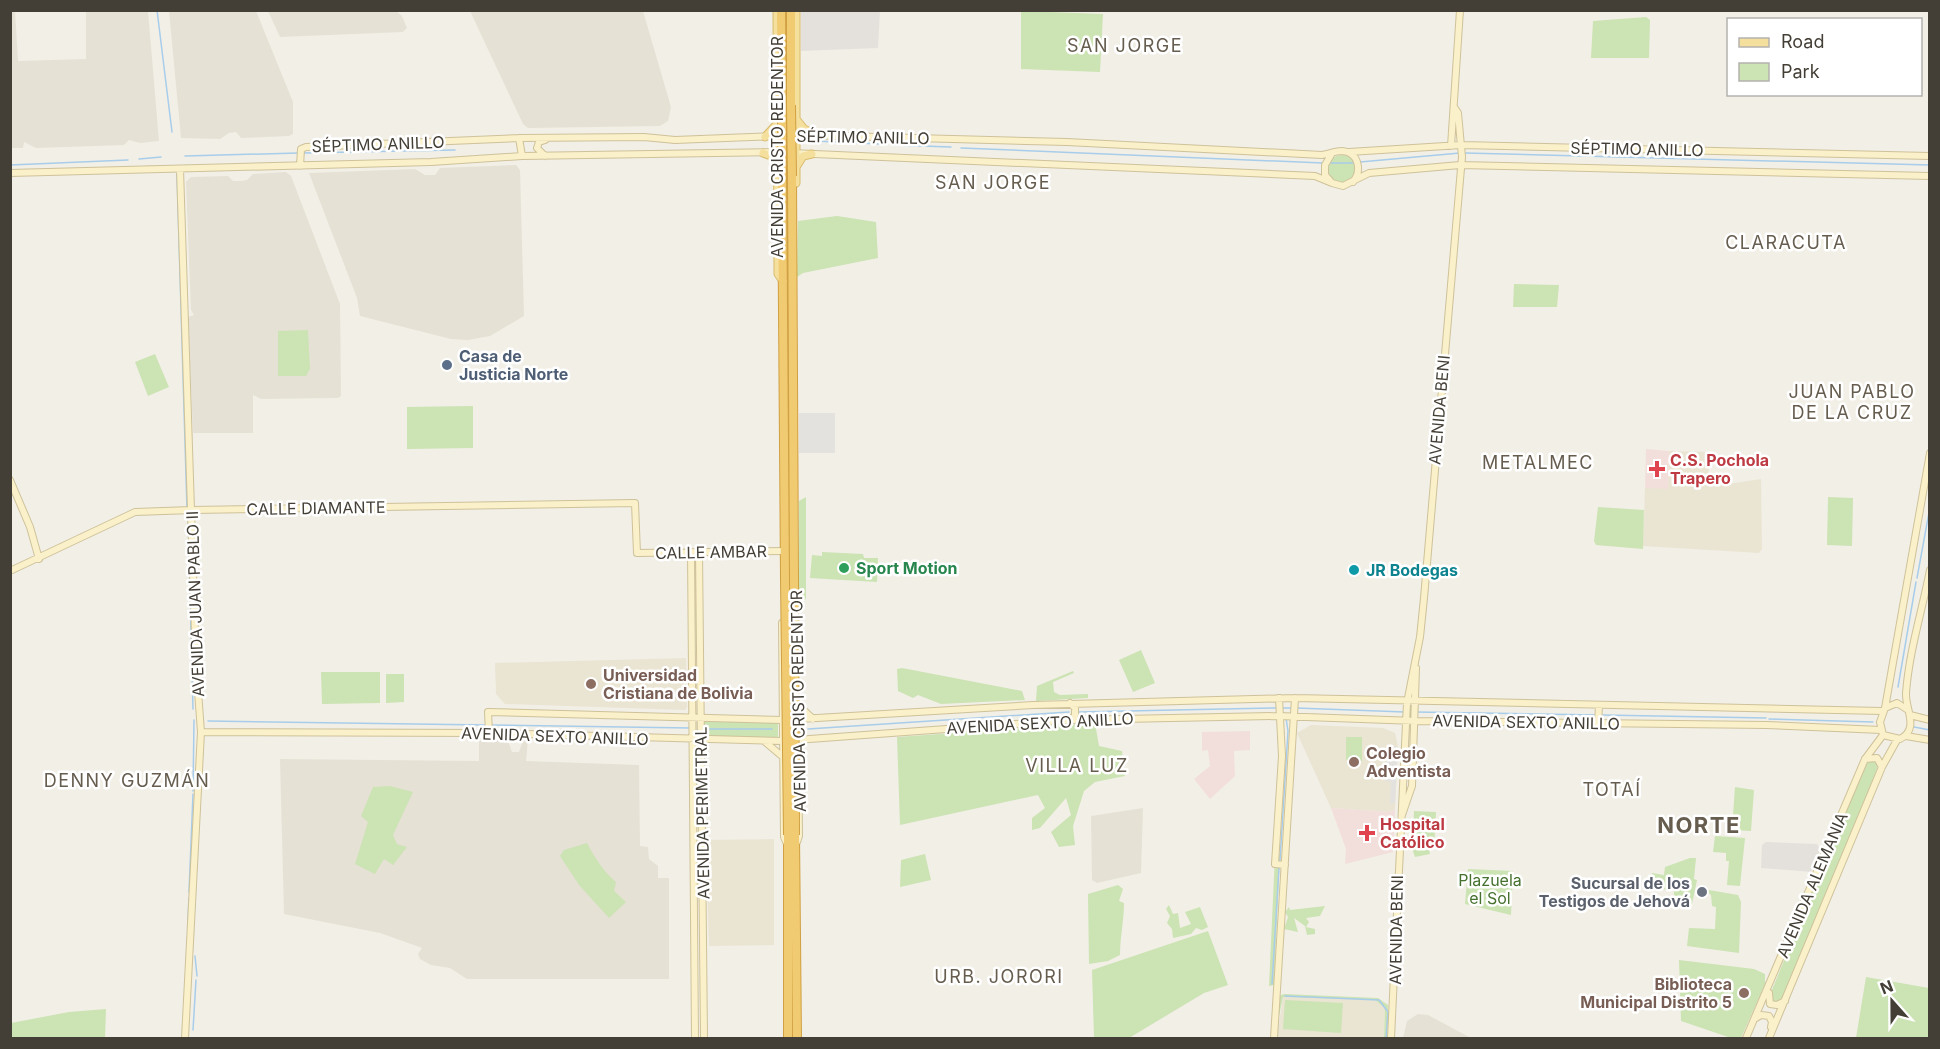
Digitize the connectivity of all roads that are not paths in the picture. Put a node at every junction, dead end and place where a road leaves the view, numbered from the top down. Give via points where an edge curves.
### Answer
1 (779, 10) edge
2 (791, 10) edge
3 (796, 10) edge
4 (1460, 10) edge
5 (1454, 106) junction
6 (796, 117) junction
7 (778, 130) junction
8 (796, 132) junction
9 (817, 135) junction
10 (765, 137) junction
11 (519, 138) junction
12 (546, 139) junction
13 (1450, 146) junction
14 (1462, 151) junction
15 (1345, 152) junction
16 (763, 153) junction
17 (1334, 153) junction
18 (813, 154) junction
19 (522, 156) junction
20 (545, 156) junction
21 (795, 156) junction
22 (1929, 156) edge
23 (777, 160) junction
24 (1460, 165) junction
25 (300, 166) junction
26 (180, 169) junction
27 (794, 172) junction
28 (10, 174) edge
29 (1929, 176) edge
30 (1353, 182) junction
31 (1332, 183) junction
32 (783, 281) junction
33 (1929, 453) edge
34 (10, 480) edge
35 (188, 510) junction
36 (691, 552) junction
37 (699, 552) junction
38 (637, 553) joint
39 (788, 555) junction
40 (39, 559) junction
41 (1929, 570) edge
42 (10, 571) edge
43 (1416, 656) junction
44 (1279, 700) junction
45 (1295, 700) junction
46 (1083, 703) junction
47 (797, 704) junction
48 (1070, 704) junction
49 (1407, 704) junction
50 (1417, 704) junction
51 (782, 705) junction
52 (1884, 710) junction
53 (1278, 713) junction
54 (1294, 713) junction
55 (1909, 713) junction
56 (1599, 715) junction
57 (693, 718) junction
58 (701, 718) junction
59 (763, 719) junction
60 (798, 719) junction
61 (813, 719) junction
62 (1406, 719) junction
63 (1416, 719) junction
64 (783, 720) junction
65 (1071, 720) junction
66 (1084, 720) junction
67 (1929, 720) edge
68 (201, 732) junction
69 (1882, 732) junction
70 (489, 734) junction
71 (1906, 735) junction
72 (812, 738) junction
73 (693, 740) junction
74 (701, 740) junction
75 (798, 740) junction
76 (1897, 740) junction
77 (1929, 740) edge
78 (764, 741) junction
79 (782, 741) junction
80 (799, 755) junction
81 (783, 757) junction
82 (1865, 759) junction
83 (1882, 767) junction
84 (702, 772) junction
85 (693, 773) junction
86 (1400, 821) junction
87 (702, 824) junction
88 (694, 825) junction
89 (791, 846) junction
90 (1285, 865) junction
91 (694, 876) junction
92 (703, 876) junction
93 (695, 968) junction
94 (703, 968) junction
95 (1772, 978) junction
96 (1786, 1000) junction
97 (1755, 1020) junction
98 (185, 1038) edge
99 (695, 1038) edge
100 (704, 1038) edge
101 (788, 1038) edge
102 (797, 1038) edge
103 (1274, 1038) edge
104 (1390, 1038) edge
105 (1746, 1038) edge
106 (1768, 1038) edge

1 - 7 main road, AVENIDA CRISTO REDENTOR
1 - 32 highway, AVENIDA CRISTO REDENTOR, bridge
2 - 27 highway, AVENIDA CRISTO REDENTOR, bridge
3 - 6 main road, AVENIDA CRISTO REDENTOR
4 - 5 main road
5 - 13 main road
5 - 14 main road, AVENIDA BENI
6 - 8 main road, AVENIDA CRISTO REDENTOR
6 - 9 main road via 804,129
7 - 8 main road via 785,134
7 - 10 main road
7 - 10 main road, SÉPTIMO ANILLO
7 - 23 main road, AVENIDA CRISTO REDENTOR
8 - 9 main road, SÉPTIMO ANILLO
8 - 21 main road, AVENIDA CRISTO REDENTOR
9 - 17 main road, SÉPTIMO ANILLO
10 - 12 main road, SÉPTIMO ANILLO
11 - 12 main road, SÉPTIMO ANILLO
11 - 19 main road
11 - 25 main road, SÉPTIMO ANILLO via 301,151
12 - 20 main road via 537,148
13 - 14 main road, SÉPTIMO ANILLO
13 - 15 main road, SÉPTIMO ANILLO
14 - 22 main road, SÉPTIMO ANILLO
14 - 24 main road, AVENIDA BENI
15 - 17 main road
15 - 30 main road via 1357,162 1358,175
16 - 20 main road, SÉPTIMO ANILLO
16 - 23 main road, SÉPTIMO ANILLO
16 - 23 main road
17 - 31 main road via 1326,162 1326,175
18 - 21 main road, SÉPTIMO ANILLO
18 - 27 main road via 800,159
18 - 31 main road, SÉPTIMO ANILLO via 1294,175 1320,177
19 - 20 main road, SÉPTIMO ANILLO
19 - 25 main road, SÉPTIMO ANILLO
21 - 23 main road via 784,154
21 - 27 main road, AVENIDA CRISTO REDENTOR
23 - 32 main road, AVENIDA CRISTO REDENTOR via 778,274
24 - 29 main road, SÉPTIMO ANILLO
24 - 30 main road, SÉPTIMO ANILLO via 1371,173
24 - 43 main road, AVENIDA BENI
25 - 26 main road, SÉPTIMO ANILLO
26 - 28 main road, SÉPTIMO ANILLO
26 - 35 main road, AVENIDA JUAN PABLO II
27 - 39 highway, AVENIDA CRISTO REDENTOR
30 - 31 main road via 1343,186
32 - 39 highway, AVENIDA CRISTO REDENTOR
33 - 52 main road
34 - 40 main road
35 - 38 main road, CALLE DIAMANTE via 635,503
35 - 40 main road, CALLE DIAMANTE via 135,512
35 - 68 main road, AVENIDA JUAN PABLO II
36 - 37 main road, CALLE AMBAR
36 - 38 main road, CALLE AMBAR
36 - 57 main road, AVENIDA PERIMETRAL
37 - 39 main road, CALLE AMBAR
37 - 58 main road, AVENIDA PERIMETRAL
39 - 47 main road, AVENIDA CRISTO REDENTOR via 796,575
39 - 51 main road, AVENIDA CRISTO REDENTOR via 782,572
39 - 89 highway, AVENIDA CRISTO REDENTOR, bridge
40 - 42 main road, CALLE DIAMANTE
41 - 55 main road via 1906,696
43 - 49 main road, AVENIDA BENI
43 - 50 main road, AVENIDA BENI
44 - 45 main road, AVENIDA SEXTO ANILLO
44 - 46 main road, AVENIDA SEXTO ANILLO
44 - 53 main road
45 - 49 main road, AVENIDA SEXTO ANILLO
45 - 54 main road
46 - 48 main road, AVENIDA SEXTO ANILLO
46 - 66 main road via 1079,715
47 - 51 main road via 790,712
47 - 60 main road, AVENIDA CRISTO REDENTOR
47 - 61 main road
48 - 61 main road, AVENIDA SEXTO ANILLO
48 - 65 main road via 1075,708
49 - 50 main road, AVENIDA SEXTO ANILLO
49 - 62 main road, AVENIDA BENI
50 - 56 main road, AVENIDA SEXTO ANILLO
50 - 63 main road, AVENIDA BENI
51 - 59 main road
51 - 64 main road, AVENIDA CRISTO REDENTOR
52 - 55 main road via 1897,703
52 - 56 main road, AVENIDA SEXTO ANILLO
52 - 69 main road
53 - 54 main road, AVENIDA SEXTO ANILLO
53 - 66 main road, AVENIDA SEXTO ANILLO
53 - 90 main road via 1282,756 1275,864
54 - 62 main road, AVENIDA SEXTO ANILLO
54 - 90 main road
55 - 67 main road
55 - 71 main road
56 - 63 main road, AVENIDA SEXTO ANILLO
56 - 69 main road, AVENIDA SEXTO ANILLO
57 - 58 main road, AVENIDA SEXTO ANILLO
57 - 70 main road, AVENIDA SEXTO ANILLO via 488,712
57 - 73 main road, AVENIDA PERIMETRAL
58 - 59 main road, AVENIDA SEXTO ANILLO
58 - 74 main road, AVENIDA PERIMETRAL
59 - 64 main road, AVENIDA SEXTO ANILLO
60 - 61 main road, AVENIDA SEXTO ANILLO
60 - 64 main road, AVENIDA SEXTO ANILLO
60 - 75 main road, AVENIDA CRISTO REDENTOR
62 - 63 main road, AVENIDA SEXTO ANILLO
62 - 86 main road, AVENIDA BENI
63 - 86 main road, AVENIDA BENI via 1412,786
64 - 79 main road, AVENIDA CRISTO REDENTOR
65 - 66 main road, AVENIDA SEXTO ANILLO
65 - 72 main road, AVENIDA SEXTO ANILLO
68 - 70 main road, AVENIDA SEXTO ANILLO
68 - 98 main road, AVENIDA JUAN PABLO II
69 - 76 main road
69 - 82 main road, AVENIDA ALEMANIA
70 - 73 main road, AVENIDA SEXTO ANILLO
71 - 76 main road
71 - 77 main road
72 - 75 main road, AVENIDA SEXTO ANILLO
72 - 80 main road
73 - 74 main road, AVENIDA SEXTO ANILLO
73 - 85 main road, AVENIDA PERIMETRAL
74 - 78 main road, AVENIDA SEXTO ANILLO
74 - 84 main road, AVENIDA PERIMETRAL
75 - 79 main road, AVENIDA SEXTO ANILLO
75 - 80 main road, AVENIDA CRISTO REDENTOR
76 - 83 main road, AVENIDA ALEMANIA
78 - 79 main road, AVENIDA SEXTO ANILLO
78 - 81 main road
79 - 81 main road, AVENIDA CRISTO REDENTOR
80 - 81 main road via 791,748
80 - 89 main road, AVENIDA CRISTO REDENTOR via 799,836
81 - 89 main road, AVENIDA CRISTO REDENTOR via 784,837
82 - 83 main road via 1875,757
82 - 95 main road, AVENIDA ALEMANIA
83 - 96 main road, AVENIDA ALEMANIA
84 - 85 main road
84 - 87 main road, AVENIDA PERIMETRAL
85 - 88 main road, AVENIDA PERIMETRAL
86 - 104 main road, AVENIDA BENI
87 - 88 main road
87 - 92 main road, AVENIDA PERIMETRAL
88 - 91 main road, AVENIDA PERIMETRAL
89 - 101 highway, AVENIDA CRISTO REDENTOR
89 - 102 highway, AVENIDA CRISTO REDENTOR
90 - 103 main road
91 - 92 main road
91 - 93 main road, AVENIDA PERIMETRAL
92 - 94 main road, AVENIDA PERIMETRAL
93 - 94 main road
93 - 99 main road, AVENIDA PERIMETRAL
94 - 100 main road, AVENIDA PERIMETRAL
95 - 96 main road via 1767,996 1770,1004
95 - 97 main road, AVENIDA ALEMANIA
96 - 106 main road, AVENIDA ALEMANIA
97 - 105 main road, AVENIDA ALEMANIA
97 - 106 main road via 1764,1015 1771,1018

